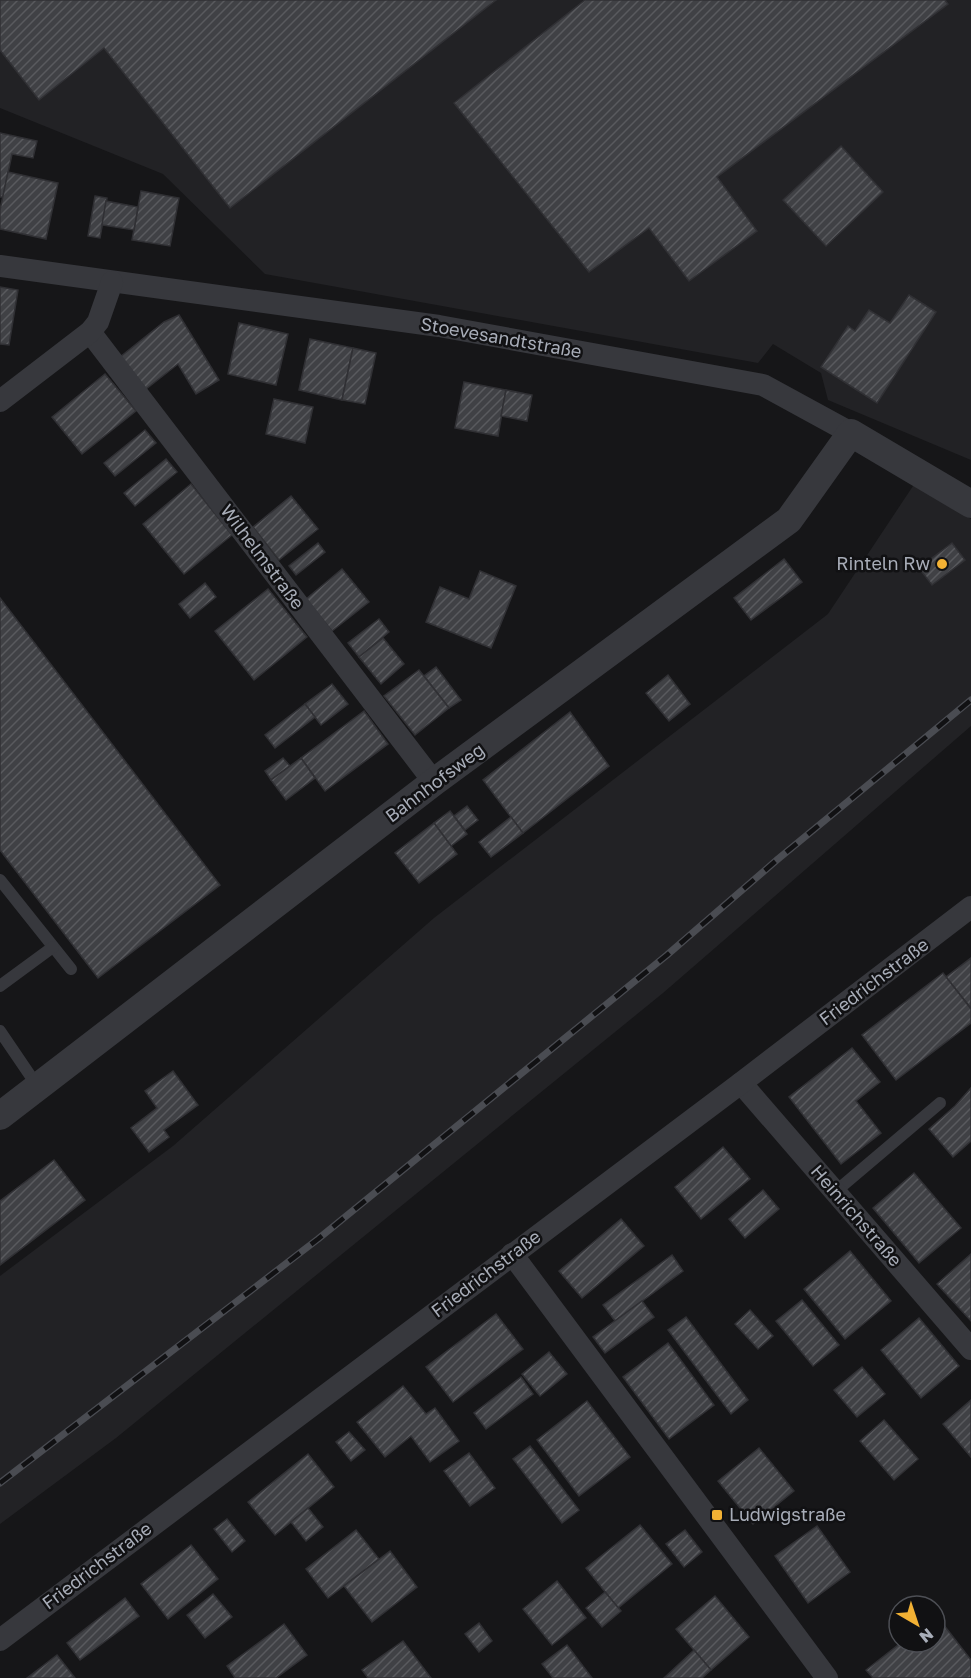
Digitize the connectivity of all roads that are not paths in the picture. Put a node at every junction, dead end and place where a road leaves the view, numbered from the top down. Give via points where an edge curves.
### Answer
1 (0, 267) edge
2 (112, 282) junction
3 (90, 333) junction
4 (0, 401) edge
5 (851, 433) junction
6 (971, 504) edge
7 (434, 782) junction
8 (0, 880) edge
9 (971, 907) edge
10 (53, 947) junction
11 (71, 969) dead end
12 (0, 986) edge
13 (0, 1031) edge
14 (741, 1083) junction
15 (38, 1087) junction
16 (940, 1103) dead end
17 (0, 1116) edge
18 (835, 1192) junction
19 (512, 1254) junction
20 (971, 1349) edge
21 (0, 1640) edge
22 (827, 1678) edge

1 - 2 street, Stoevesandtstraße
2 - 3 street
2 - 5 street, Stoevesandtstraße via 439,326 763,385
3 - 4 street
3 - 7 street, Wilhelmstraße
5 - 6 street, Stoevesandtstraße
5 - 7 street, Bahnhofsweg via 789,520
7 - 15 street, Bahnhofsweg
8 - 10 lane
9 - 14 street, Friedrichstraße
10 - 11 lane
10 - 12 lane
13 - 15 lane
14 - 18 street, Heinrichstraße
14 - 19 street, Friedrichstraße
15 - 17 street, Bahnhofsweg
16 - 18 lane
18 - 20 street, Heinrichstraße
19 - 21 street, Friedrichstraße
19 - 22 street

